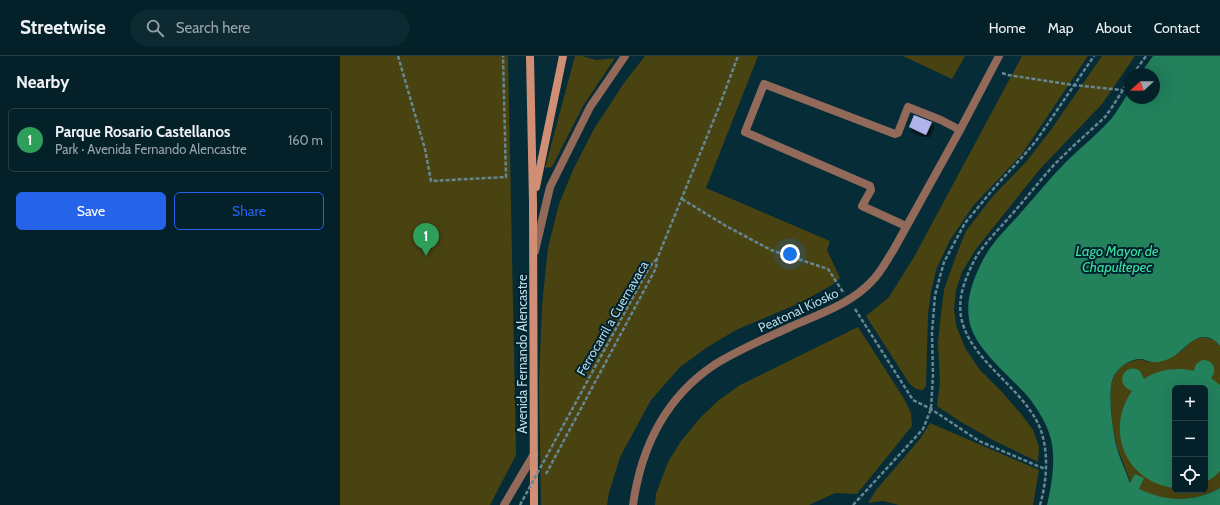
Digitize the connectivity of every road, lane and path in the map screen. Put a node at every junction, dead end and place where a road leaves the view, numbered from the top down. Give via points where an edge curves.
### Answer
1 (398, 56) edge
2 (503, 56) edge
3 (530, 56) edge
4 (563, 56) edge
5 (625, 56) edge
6 (738, 56) edge
7 (999, 56) edge
8 (1094, 56) edge
9 (1146, 56) edge
10 (1137, 68) edge
11 (992, 69) junction
12 (1074, 85) junction
13 (1124, 87) edge
14 (1122, 90) junction
15 (960, 130) junction
16 (682, 199) junction
17 (533, 203) junction
18 (906, 226) junction
19 (533, 259) junction
20 (657, 259) junction
21 (848, 300) junction
22 (931, 409) junction
23 (534, 454) junction
24 (1045, 469) junction
25 (544, 478) dead end
26 (504, 505) edge
27 (520, 505) edge
28 (534, 505) edge
29 (634, 505) edge
30 (853, 505) edge
31 (1040, 505) edge

1 - 2 path via 432,181 506,177
3 - 17 street, Avenida Fernando Alencastre
4 - 17 street, Avenida Fernando Alencastre
5 - 19 street via 590,107 550,187
6 - 16 path
7 - 11 street, Peatonal Kiosko
8 - 12 path
9 - 10 path
11 - 12 path via 1008,75
11 - 15 street, Peatonal Kiosko
12 - 14 path
12 - 22 path via 1032,146 965,223 944,262 935,294
13 - 14 path
14 - 24 path via 1104,117 1061,157 989,240 977,256 963,289 962,323 978,351 1021,399 1040,427 1046,455
15 - 18 street, Peatonal Kiosko
15 - 18 street via 908,107 898,133 895,134 764,84 745,132 870,186 871,190 862,206
16 - 20 path
16 - 21 path via 771,250 828,269
17 - 19 street, Avenida Fernando Alencastre
18 - 21 street, Peatonal Kiosko via 879,272 871,282
19 - 23 street, Avenida Fernando Alencastre
20 - 25 path, Ferrocarril a Cuernavaca via 656,268
20 - 27 path, Ferrocarril a Cuernavaca, bridge via 650,266
21 - 22 path via 913,400
21 - 29 street, Peatonal Kiosko via 745,348 696,379 668,409 648,445 640,470
22 - 24 path via 979,441
22 - 30 path via 923,429
23 - 26 street
23 - 28 street, Avenida Fernando Alencastre
24 - 31 path

